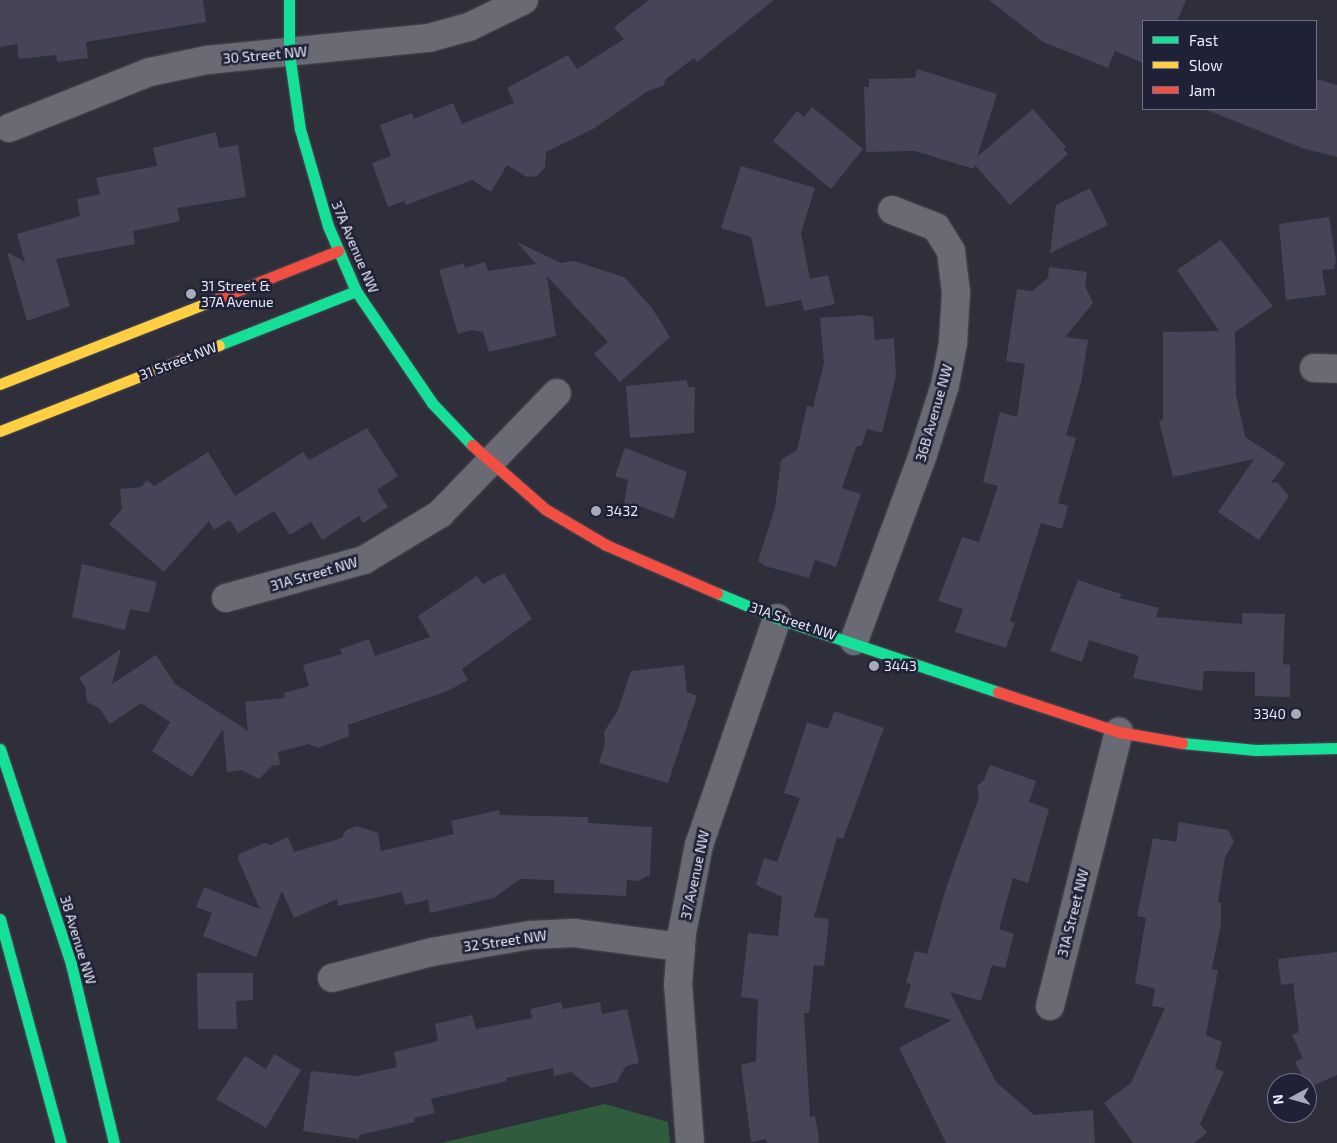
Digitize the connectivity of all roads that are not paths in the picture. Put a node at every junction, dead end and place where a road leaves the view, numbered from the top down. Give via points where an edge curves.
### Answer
1 (290, 0) edge
2 (524, 0) edge
3 (289, 53) junction
4 (9, 128) dead end
5 (892, 210) dead end
6 (338, 252) junction
7 (356, 291) junction
8 (0, 384) edge
9 (557, 392) dead end
10 (0, 431) edge
11 (490, 464) junction
12 (226, 598) dead end
13 (777, 618) junction
14 (854, 642) junction
15 (1118, 732) junction
16 (1337, 748) edge
17 (0, 749) edge
18 (0, 919) edge
19 (681, 947) junction
20 (332, 978) dead end
21 (1050, 1006) dead end
22 (61, 1143) edge
23 (114, 1143) edge
24 (690, 1143) edge

1 - 3 street, 37A Avenue NW
2 - 3 street, 30 Street NW via 470,27 438,36
3 - 4 street, 30 Street NW via 206,60 150,72
3 - 6 street, 37A Avenue NW via 306,159
5 - 14 street, 36B Avenue NW via 936,227 951,251 956,293 953,343 945,385 923,454
6 - 7 street, 37A Avenue NW
6 - 8 street
7 - 10 street, 31 Street NW
7 - 11 street, 37A Avenue NW via 432,404
9 - 11 street, 31A Street NW
11 - 12 street, 31A Street NW via 440,514 364,560
11 - 13 street, 31A Street NW via 545,509 606,545
13 - 14 street, 31A Street NW
13 - 19 street, 37 Avenue NW via 700,845
14 - 15 street, 31A Street NW
15 - 16 street, 31A Street NW via 1186,744 1256,750
15 - 21 street, 31A Street NW
17 - 23 street, 38 Avenue NW via 71,964
18 - 22 street
19 - 20 street, 32 Street NW via 574,933 530,935 432,952
19 - 24 street, 37 Avenue NW via 679,995

